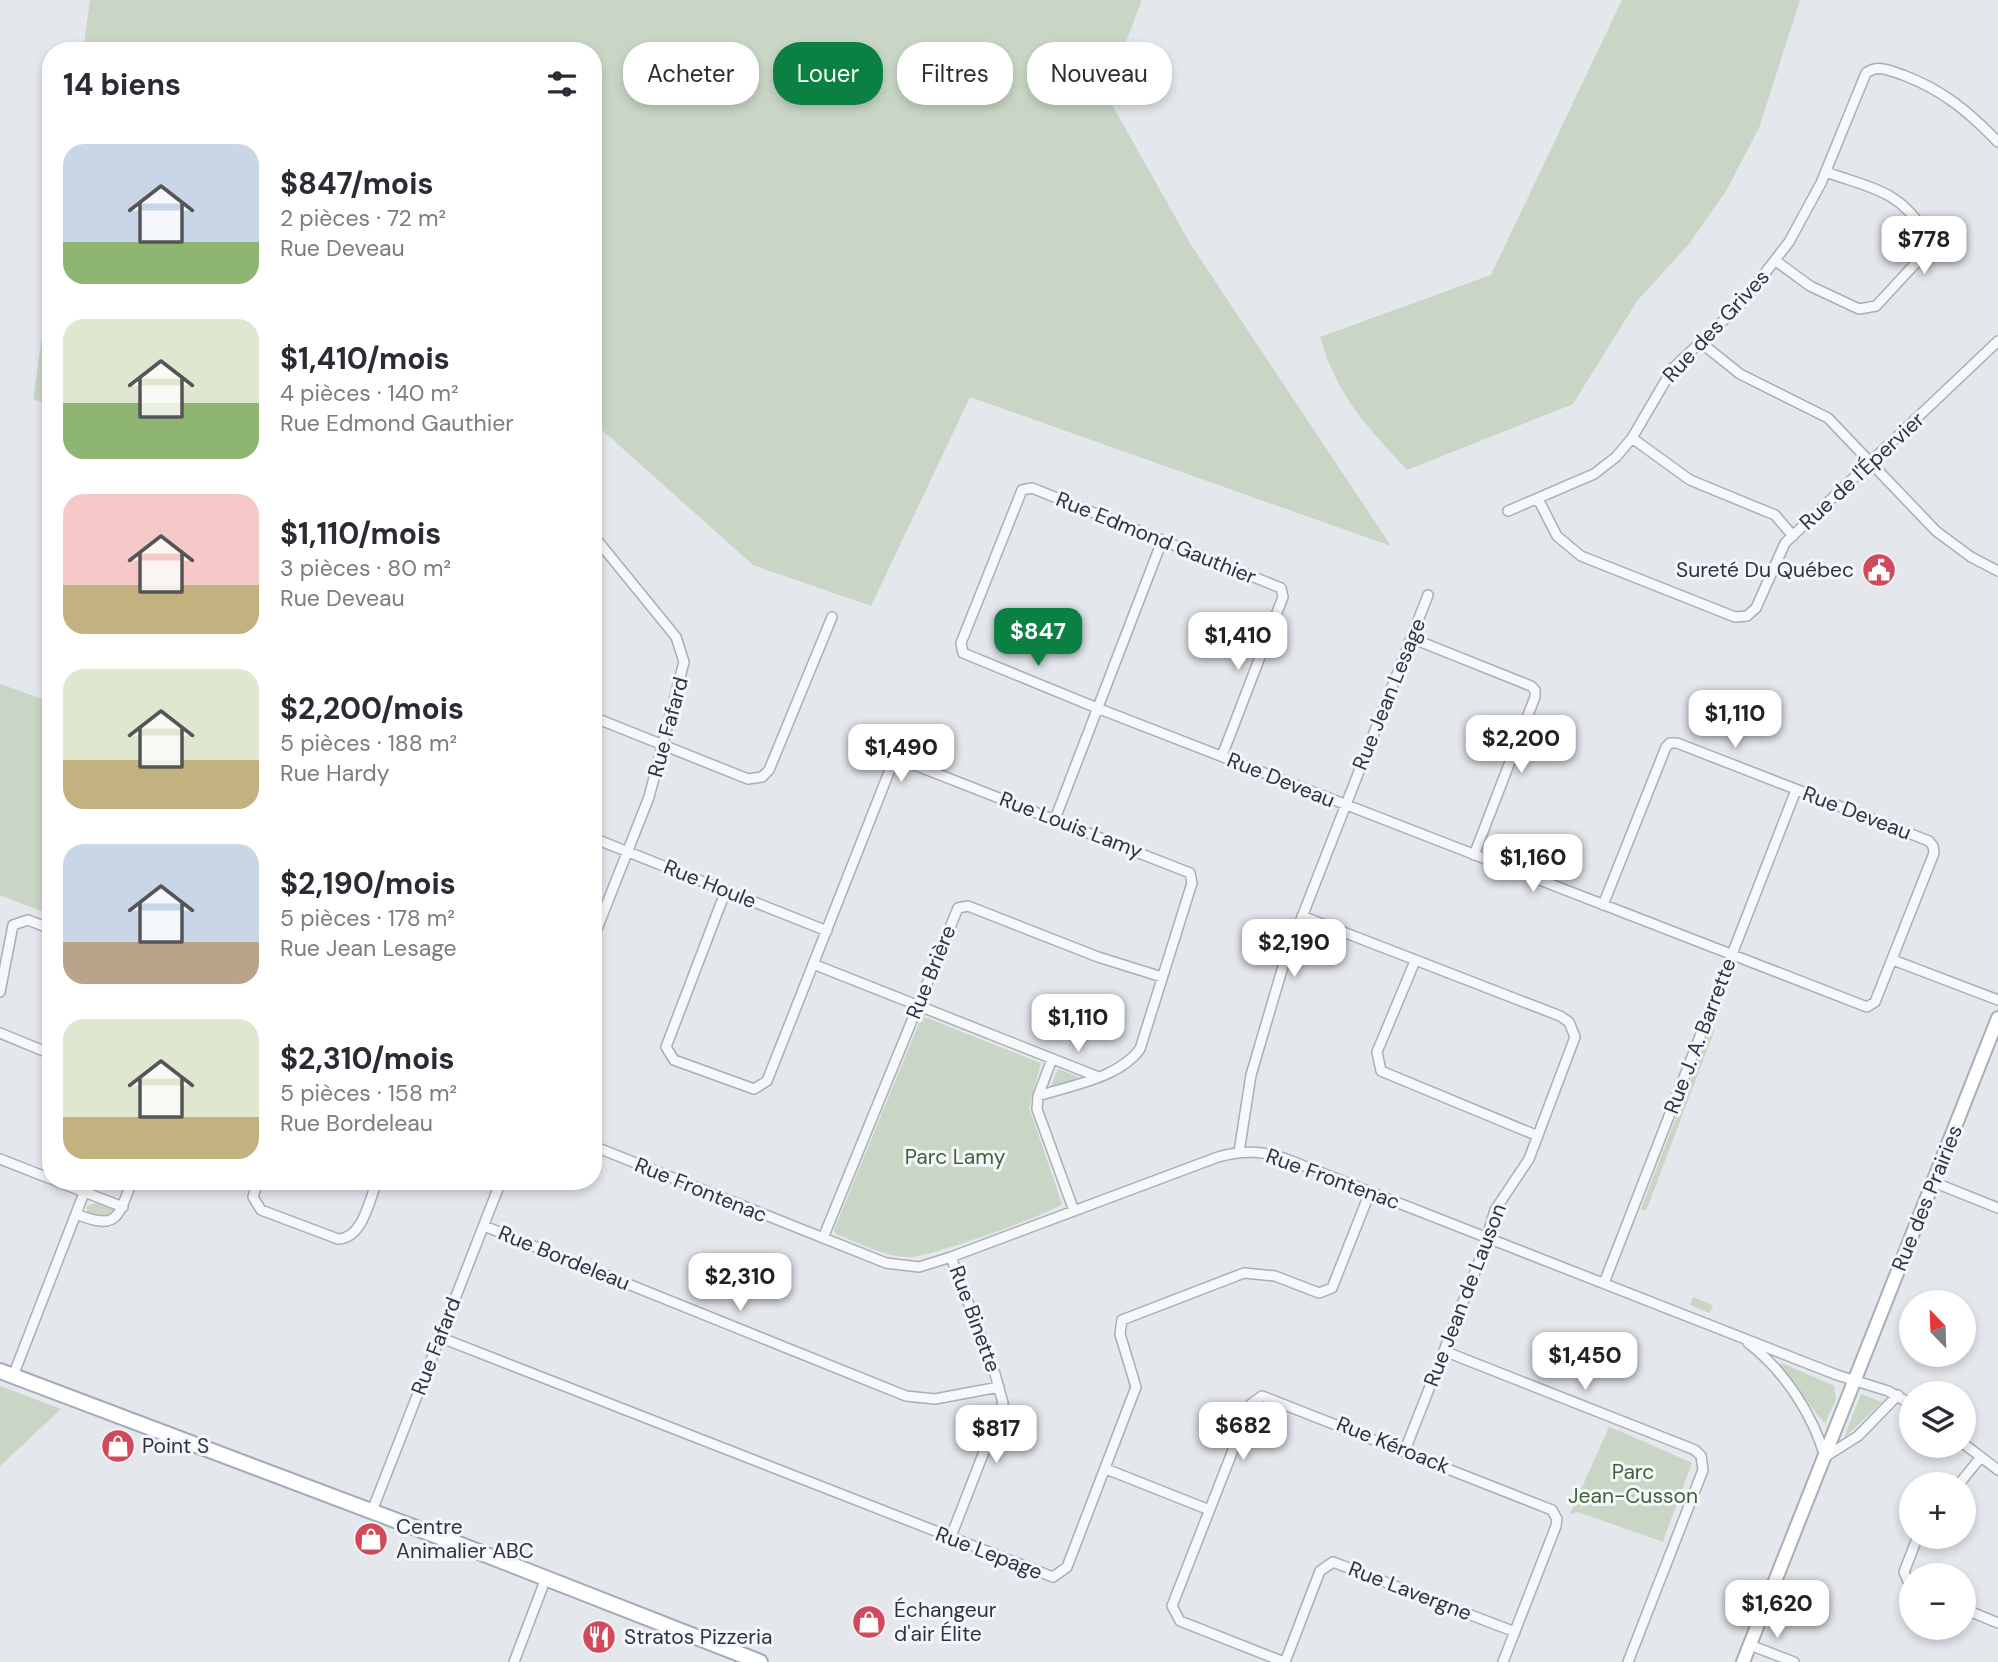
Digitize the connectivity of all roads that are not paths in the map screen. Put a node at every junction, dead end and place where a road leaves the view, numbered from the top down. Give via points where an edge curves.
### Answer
1 (1998, 142) edge
2 (1826, 172) junction
3 (1776, 261) junction
4 (1700, 342) junction
5 (1996, 346) edge
6 (1632, 438) junction
7 (1871, 463) junction
8 (1538, 499) junction
9 (1508, 510) dead end
10 (1793, 536) junction
11 (1162, 541) junction
12 (602, 546) edge
13 (1998, 571) edge
14 (1428, 595) dead end
15 (832, 617) dead end
16 (1411, 638) junction
17 (961, 650) joint
18 (1097, 708) junction
19 (602, 721) edge
20 (662, 745) junction
21 (1222, 756) junction
22 (1796, 790) junction
23 (1345, 805) junction
24 (1055, 819) junction
25 (602, 841) edge
26 (627, 851) junction
27 (1474, 855) junction
28 (726, 891) junction
29 (1603, 905) junction
30 (602, 916) edge
31 (1302, 916) junction
32 (42, 925) edge
33 (827, 931) junction
34 (1731, 956) junction
35 (1893, 960) junction
36 (1415, 961) junction
37 (813, 964) junction
38 (1163, 977) junction
39 (0, 992) edge
40 (1998, 1000) edge
41 (918, 1006) junction
42 (1998, 1018) edge
43 (0, 1034) edge
44 (42, 1050) edge
45 (1052, 1059) junction
46 (1096, 1076) junction
47 (1038, 1096) junction
48 (1538, 1136) junction
49 (602, 1150) edge
50 (1239, 1152) junction
51 (0, 1159) edge
52 (42, 1175) edge
53 (1933, 1182) junction
54 (77, 1190) edge
55 (129, 1190) edge
56 (255, 1190) edge
57 (373, 1190) edge
58 (498, 1190) edge
59 (1370, 1192) junction
60 (84, 1193) junction
61 (123, 1207) junction
62 (1998, 1208) edge
63 (1074, 1211) junction
64 (76, 1214) junction
65 (484, 1226) junction
66 (823, 1238) junction
67 (1485, 1238) junction
68 (951, 1257) junction
69 (1604, 1283) junction
70 (1739, 1336) junction
71 (439, 1337) junction
72 (1444, 1351) junction
73 (7, 1373) edge
74 (1855, 1381) junction
75 (999, 1387) junction
76 (1898, 1395) joint
77 (1405, 1450) junction
78 (1976, 1453) edge
79 (1825, 1457) junction
80 (1981, 1457) junction
81 (1106, 1468) junction
82 (1998, 1469) edge
83 (1969, 1472) edge
84 (1207, 1509) junction
85 (372, 1511) junction
86 (950, 1539) junction
87 (546, 1578) junction
88 (1976, 1614) edge
89 (1998, 1623) edge
90 (1515, 1632) junction
91 (1750, 1645) junction
92 (514, 1662) edge
93 (760, 1662) edge
94 (1284, 1662) edge
95 (1503, 1662) edge
96 (1628, 1662) edge
97 (1743, 1662) edge
98 (1794, 1662) edge

1 - 2 street, Rue des Grives via 1948,96 1903,75 1874,68 1864,76
2 - 3 street, Rue des Grives
2 - 3 street via 1896,198 1926,232 1926,252 1868,309 1810,286
3 - 4 street, Rue des Grives via 1741,304
4 - 6 street, Rue des Grives via 1667,375
4 - 7 street via 1740,374 1824,415
5 - 7 street, Rue de l'Épervier
6 - 8 street, Rue des Grives via 1599,471
6 - 10 street via 1684,477 1775,515
7 - 10 street, Rue de l'Épervier
7 - 13 street via 1946,539
8 - 9 street, Rue des Grives
8 - 10 street, Rue de l'Épervier via 1558,536 1581,556 1734,617 1747,616 1756,608 1780,549
11 - 17 street, Rue Edmond Gauthier via 1025,489
11 - 18 street
11 - 21 street, Rue Edmond Gauthier via 1283,591
12 - 20 street, Rue Fafard via 676,637 683,653 683,673
14 - 16 street, Rue Jean Lesage
15 - 20 street via 769,770 762,777 748,779
16 - 23 street, Rue Jean Lesage
16 - 27 street via 1535,690
17 - 18 street, Rue Deveau
18 - 21 street, Rue Deveau
18 - 24 street
19 - 20 street
20 - 26 street, Rue Fafard via 649,797
21 - 23 street, Rue Deveau
22 - 29 street, Rue Deveau via 1677,743 1668,744
22 - 34 street, Rue J. A. Barrette
22 - 35 street, Rue Deveau via 1933,846
23 - 27 street, Rue Deveau
23 - 31 street, Rue Jean Lesage
24 - 33 street, Rue Louis Lamy via 907,762 897,763 891,767
24 - 38 street, Rue Louis Lamy via 1192,875
25 - 26 street, Rue Houle
26 - 28 street, Rue Houle
26 - 30 street, Rue Fafard
27 - 29 street, Rue Deveau
28 - 33 street, Rue Houle
28 - 37 street, Rue Louis Lamy via 668,1035 670,1057 748,1089 764,1086
29 - 34 street, Rue Deveau
31 - 36 street, Rue Jean de Lauson
31 - 50 street, Rue Jean Lesage via 1256,1057
32 - 39 street via 28,920 10,929
33 - 37 street, Rue Louis Lamy
34 - 35 street, Rue Deveau via 1867,1007 1875,1002
34 - 69 street, Rue J. A. Barrette
35 - 40 street
36 - 48 street, Rue Jean de Lauson via 1560,1016 1570,1025 1575,1044
36 - 48 street via 1377,1052 1381,1071
37 - 41 street
38 - 41 street, Rue Brière via 964,906 956,911
38 - 46 street, Rue Louis Lamy via 1140,1049 1121,1069
41 - 45 street
41 - 66 street, Rue Brière
42 - 53 main road, Rue des Prairies
43 - 44 street
45 - 46 street
45 - 47 street
46 - 47 street, Rue Louis Lamy
47 - 63 street via 1039,1114
48 - 67 street, Rue Jean de Lauson via 1523,1171 1495,1210
49 - 66 street, Rue Frontenac
50 - 59 street, Rue Frontenac via 1275,1155
50 - 63 street, Rue Frontenac
51 - 52 street
53 - 62 street
53 - 74 main road, Rue des Prairies
54 - 60 street
55 - 61 street
56 - 57 street via 253,1196 261,1210 338,1239 348,1238 358,1229
58 - 65 street, Rue Fafard
59 - 67 street, Rue Frontenac
59 - 81 street, Rue Lepage via 1332,1288 1326,1292 1269,1274 1244,1273 1122,1320 1120,1334 1136,1384
60 - 61 street
60 - 64 street
61 - 64 street via 109,1222
63 - 68 street, Rue Frontenac
64 - 73 street
65 - 71 street, Rue Fafard
65 - 75 street, Rue Bordeleau via 906,1396 941,1398
66 - 68 street, Rue Frontenac via 901,1266 923,1266
67 - 69 street, Rue Frontenac
67 - 72 street, Rue Jean de Lauson
68 - 75 street, Rue Binette
69 - 70 street, Rue Frontenac
70 - 74 street, Rue Frontenac
70 - 79 street via 1766,1360 1811,1417
71 - 85 street, Rue Fafard
71 - 86 street, Rue Lepage
72 - 77 street, Rue Jean de Lauson
72 - 96 street via 1702,1456 1703,1470
73 - 85 main road
74 - 76 street, Rue Frontenac
74 - 79 main road, Rue des Prairies
75 - 86 street, Rue Binette via 1000,1415
76 - 79 street via 1858,1436
77 - 84 street, Rue Kéroack via 1259,1397 1251,1404
77 - 90 street, Rue Kéroack via 1556,1515 1556,1526
78 - 80 street
79 - 91 main road, Rue des Prairies
80 - 82 street
80 - 83 street
81 - 84 street
81 - 86 street, Rue Lepage via 1067,1567 1057,1576 1044,1576
84 - 94 street, Rue Kéroack via 1172,1602 1173,1612 1180,1621
85 - 87 main road
87 - 92 street
87 - 93 main road
88 - 89 street
90 - 94 street, Rue Lavergne via 1333,1563 1320,1571
90 - 95 street, Rue Kéroack
91 - 97 main road, Rue des Prairies
91 - 98 street

